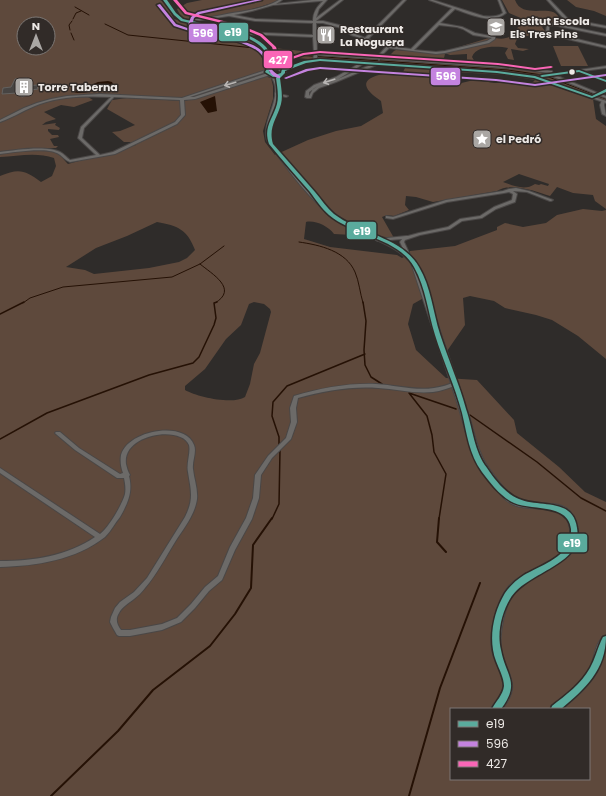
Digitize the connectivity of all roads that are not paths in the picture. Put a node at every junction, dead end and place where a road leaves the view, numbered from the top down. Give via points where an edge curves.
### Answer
1 (165, 0) edge
2 (281, 0) edge
3 (342, 0) edge
4 (405, 0) edge
5 (430, 0) edge
6 (498, 0) edge
7 (548, 0) edge
8 (326, 1) edge
9 (271, 6) junction
10 (454, 8) junction
11 (228, 15) junction
12 (202, 20) junction
13 (186, 21) junction
14 (314, 21) junction
15 (569, 22) junction
16 (200, 24) junction
17 (438, 24) junction
18 (560, 25) junction
19 (606, 27) edge
20 (239, 34) junction
21 (606, 35) edge
22 (314, 36) junction
23 (365, 40) junction
24 (388, 47) junction
25 (606, 47) edge
26 (393, 48) junction
27 (268, 50) junction
28 (412, 50) junction
29 (316, 54) junction
30 (379, 59) junction
31 (315, 60) junction
32 (354, 62) junction
33 (366, 64) junction
34 (375, 64) junction
35 (359, 66) junction
36 (606, 66) edge
37 (281, 69) junction
38 (606, 70) edge
39 (579, 71) junction
40 (269, 72) junction
41 (584, 73) junction
42 (280, 75) junction
43 (552, 75) junction
44 (535, 77) junction
45 (606, 81) edge
46 (606, 90) edge
47 (598, 94) junction
48 (279, 95) junction
49 (113, 97) junction
50 (592, 97) junction
51 (606, 97) edge
52 (182, 99) junction
53 (605, 102) edge
54 (606, 115) edge
55 (0, 121) edge
56 (0, 153) edge
57 (99, 156) junction
58 (508, 190) junction
59 (551, 200) dead end
60 (387, 217) dead end
61 (411, 236) junction
62 (389, 239) junction
63 (404, 239) junction
64 (378, 240) junction
65 (395, 246) junction
66 (408, 255) junction
67 (455, 384) junction
68 (58, 433) dead end
69 (0, 470) edge
70 (127, 475) junction
71 (99, 537) junction
72 (0, 564) edge
73 (606, 640) edge
74 (497, 708) edge
75 (556, 708) edge

1 - 13 main road via 176,16
2 - 9 street
3 - 14 street
4 - 23 street
5 - 10 street
6 - 10 street via 505,12 498,17 484,17
7 - 15 street
8 - 9 street
8 - 14 street via 314,14
9 - 11 street
10 - 17 street
11 - 12 street
11 - 14 street via 281,22
12 - 13 street
12 - 16 street via 198,23
13 - 16 main road
13 - 20 main road
14 - 22 street
14 - 23 street via 342,27
15 - 18 street
15 - 19 street
16 - 20 main road
17 - 28 street
17 - 28 street via 494,38 488,42 445,52
18 - 21 street
18 - 25 street via 548,26 547,31
20 - 22 street
20 - 27 main road via 260,41
22 - 29 street
23 - 24 street
24 - 26 street
24 - 30 street
26 - 28 street
26 - 30 street
27 - 37 main road via 275,65
27 - 40 main road via 272,64
29 - 30 street
29 - 31 street
30 - 34 street
30 - 43 street via 519,68 551,72
31 - 32 street
31 - 37 street
32 - 33 street
32 - 35 street
33 - 34 street
33 - 35 street
35 -> 33 street via 315,86 307,92 307,97 310,97 316,88 338,81
34 - 44 street
36 - 39 street
37 - 40 main road
37 - 42 main road via 284,72
38 - 41 street
39 - 41 street
39 - 43 street
40 - 42 main road
40 - 48 main road
40 - 52 street
41 - 45 street
42 - 48 main road
43 - 44 street
43 - 47 street
44 - 50 street
46 - 47 street
47 - 50 street
47 - 51 street
48 - 48 street via 286,96
48 - 64 main road via 268,127 271,144 329,211 346,224
49 - 52 street
49 - 55 street via 85,96 50,100
49 - 57 street via 82,128 80,138
50 - 53 street
52 - 57 street via 183,115 176,123 114,153
53 - 54 street via 602,105
56 - 57 street via 57,151 70,161
58 - 59 street via 527,191
58 - 60 street via 446,201 393,218
58 - 61 street via 515,194 514,201 481,217 462,220 446,229
61 - 62 street
61 - 63 street
62 - 64 street
62 - 65 street via 395,241
63 - 65 street
63 - 66 street via 402,242
64 - 65 main road
65 - 66 main road
66 - 67 main road via 417,269
67 - 70 street via 436,390 416,391 366,386 296,397 292,408 294,422 288,439 270,457 258,475 256,498 250,518 232,549 220,578 179,620 162,627 119,633 114,627 117,609 139,592 150,578 189,516 194,498 190,467 192,443 182,435 171,433 158,433 140,438 125,451 123,462
67 - 74 main road via 482,466 515,501 526,506 562,508 569,515 574,528 573,545 562,558 532,573 507,594 496,642 509,691
68 - 70 street via 77,449 119,476
69 - 71 street
70 - 71 street via 129,489 124,504 109,528
71 - 72 street via 86,546 50,558 35,562
73 - 75 main road via 593,671 576,691

